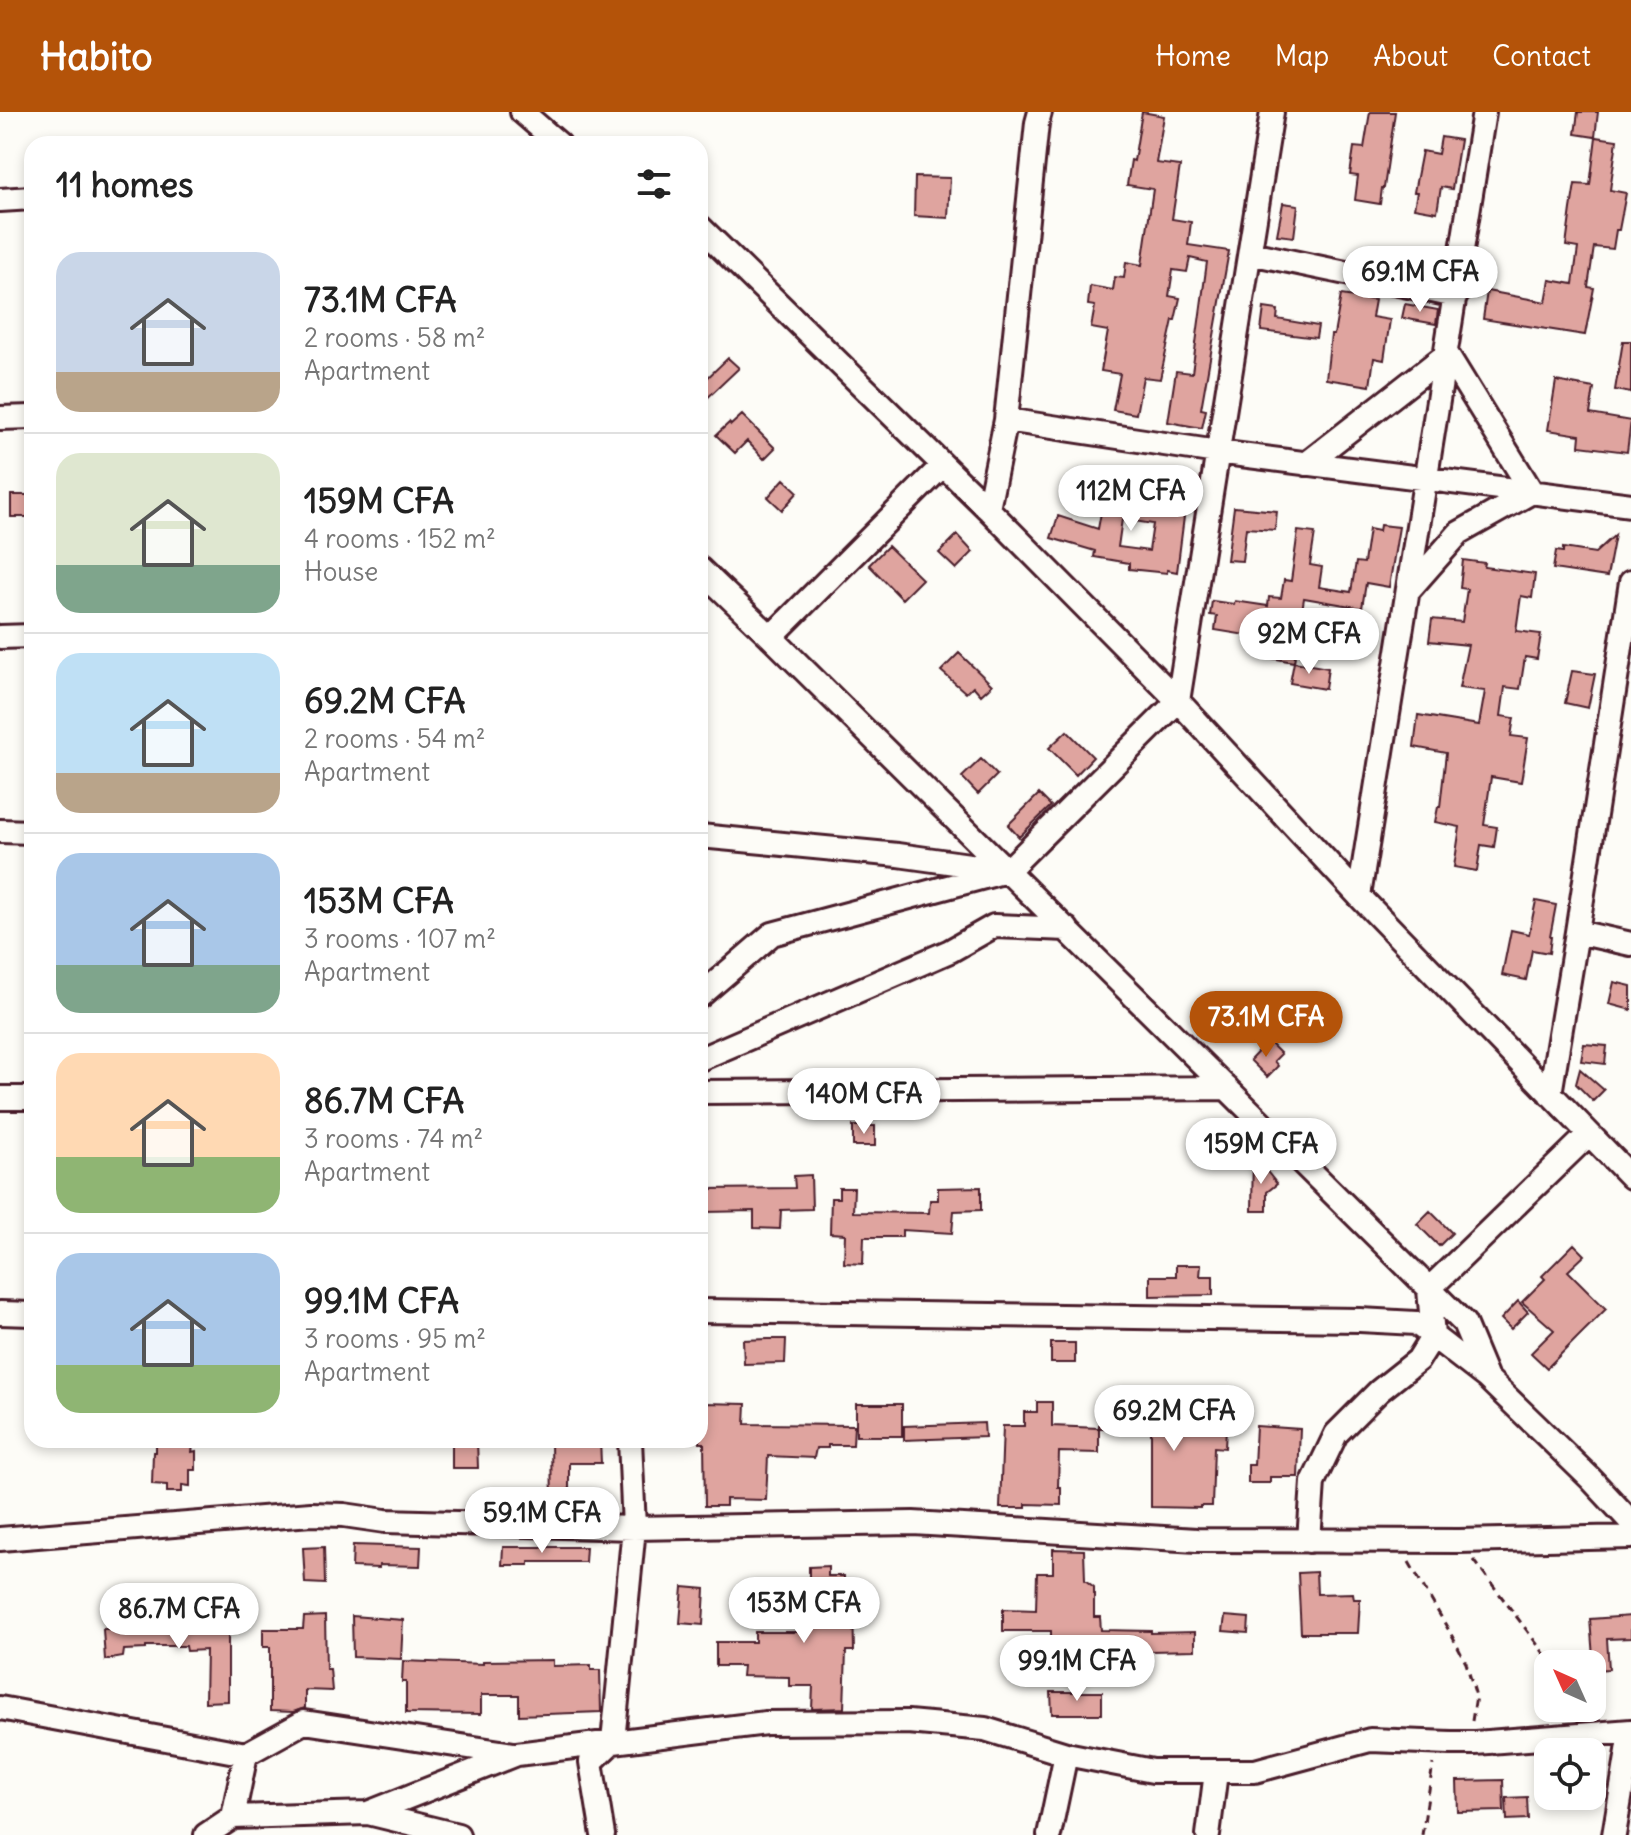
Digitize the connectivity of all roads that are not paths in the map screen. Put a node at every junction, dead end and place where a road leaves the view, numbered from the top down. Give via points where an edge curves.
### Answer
1 (522, 112) edge
2 (1040, 112) edge
3 (1272, 112) edge
4 (1484, 112) edge
5 (550, 136) edge
6 (24, 198) edge
7 (0, 200) edge
8 (708, 235) edge
9 (1250, 253) junction
10 (1456, 296) junction
11 (1447, 354) junction
12 (24, 417) edge
13 (0, 418) edge
14 (1006, 420) junction
15 (1217, 452) junction
16 (1306, 464) junction
17 (943, 465) junction
18 (1425, 479) junction
19 (1532, 492) junction
20 (1631, 505) edge
21 (988, 509) junction
22 (708, 577) edge
23 (1631, 582) edge
24 (1407, 592) junction
25 (24, 636) edge
26 (0, 637) edge
27 (771, 637) junction
28 (1178, 701) junction
29 (0, 831) edge
30 (24, 832) edge
31 (708, 837) edge
32 (1007, 871) junction
33 (1359, 896) junction
34 (1067, 929) junction
35 (1577, 932) junction
36 (1631, 944) edge
37 (708, 989) edge
38 (708, 1056) edge
39 (1227, 1088) junction
40 (708, 1092) edge
41 (1550, 1094) junction
42 (0, 1098) edge
43 (24, 1098) edge
44 (1589, 1134) junction
45 (1631, 1177) edge
46 (1429, 1289) junction
47 (708, 1311) edge
48 (0, 1313) edge
49 (24, 1314) edge
50 (1433, 1336) junction
51 (1487, 1378) junction
52 (630, 1448) edge
53 (1631, 1522) edge
54 (634, 1528) junction
55 (1631, 1537) edge
56 (0, 1539) edge
57 (1309, 1541) junction
58 (0, 1708) edge
59 (1631, 1732) edge
60 (613, 1741) junction
61 (246, 1754) junction
62 (517, 1754) junction
63 (1066, 1754) junction
64 (1216, 1772) junction
65 (368, 1813) junction
66 (233, 1817) junction
67 (206, 1835) edge
68 (458, 1835) edge
69 (603, 1835) edge
70 (1049, 1835) edge
71 (1208, 1835) edge
72 (1614, 1835) edge

1 - 5 street
2 - 14 street
3 - 9 street
4 - 10 street
6 - 7 street
8 - 17 street
9 - 10 street
9 - 15 street
10 - 11 street
11 - 16 street
11 - 18 street
11 - 19 street
12 - 13 street
14 - 15 street
14 - 21 street
15 - 16 street
15 - 28 street
16 - 18 street
17 - 21 street
17 - 27 street
18 - 19 street
18 - 24 street
19 - 20 street
19 - 24 street via 1459,533
21 - 28 street
22 - 27 street
23 - 35 street
24 - 33 street
25 - 26 street
27 - 32 street
28 - 32 street
28 - 33 street
29 - 30 street
31 - 32 street
32 - 34 street
32 - 37 street via 772,934
33 - 41 street
34 - 38 street via 994,926 950,951
34 - 39 street
35 - 36 street
35 - 41 street
39 - 40 street
39 - 46 street
41 - 44 street
42 - 43 street
44 - 45 street
44 - 46 street
46 - 50 street
46 - 51 street via 1464,1323
47 - 50 street via 1360,1320 1416,1323
48 - 49 street
50 - 51 street
50 - 57 street via 1418,1360 1336,1434 1313,1482
51 - 53 street
52 - 54 street
54 - 56 street via 311,1514
54 - 57 street via 913,1523 1197,1540
54 - 60 street
55 - 57 street
58 - 61 street
59 - 64 street via 1469,1743 1370,1740 1255,1771
59 - 72 street
60 - 62 street
60 - 63 street via 766,1723 908,1722 985,1729
60 - 69 street via 591,1762
61 - 62 street via 304,1722
61 - 66 street
62 - 65 street
63 - 64 street via 1153,1771
63 - 70 street
64 - 71 street
65 - 66 street
65 - 68 street
66 - 67 street

